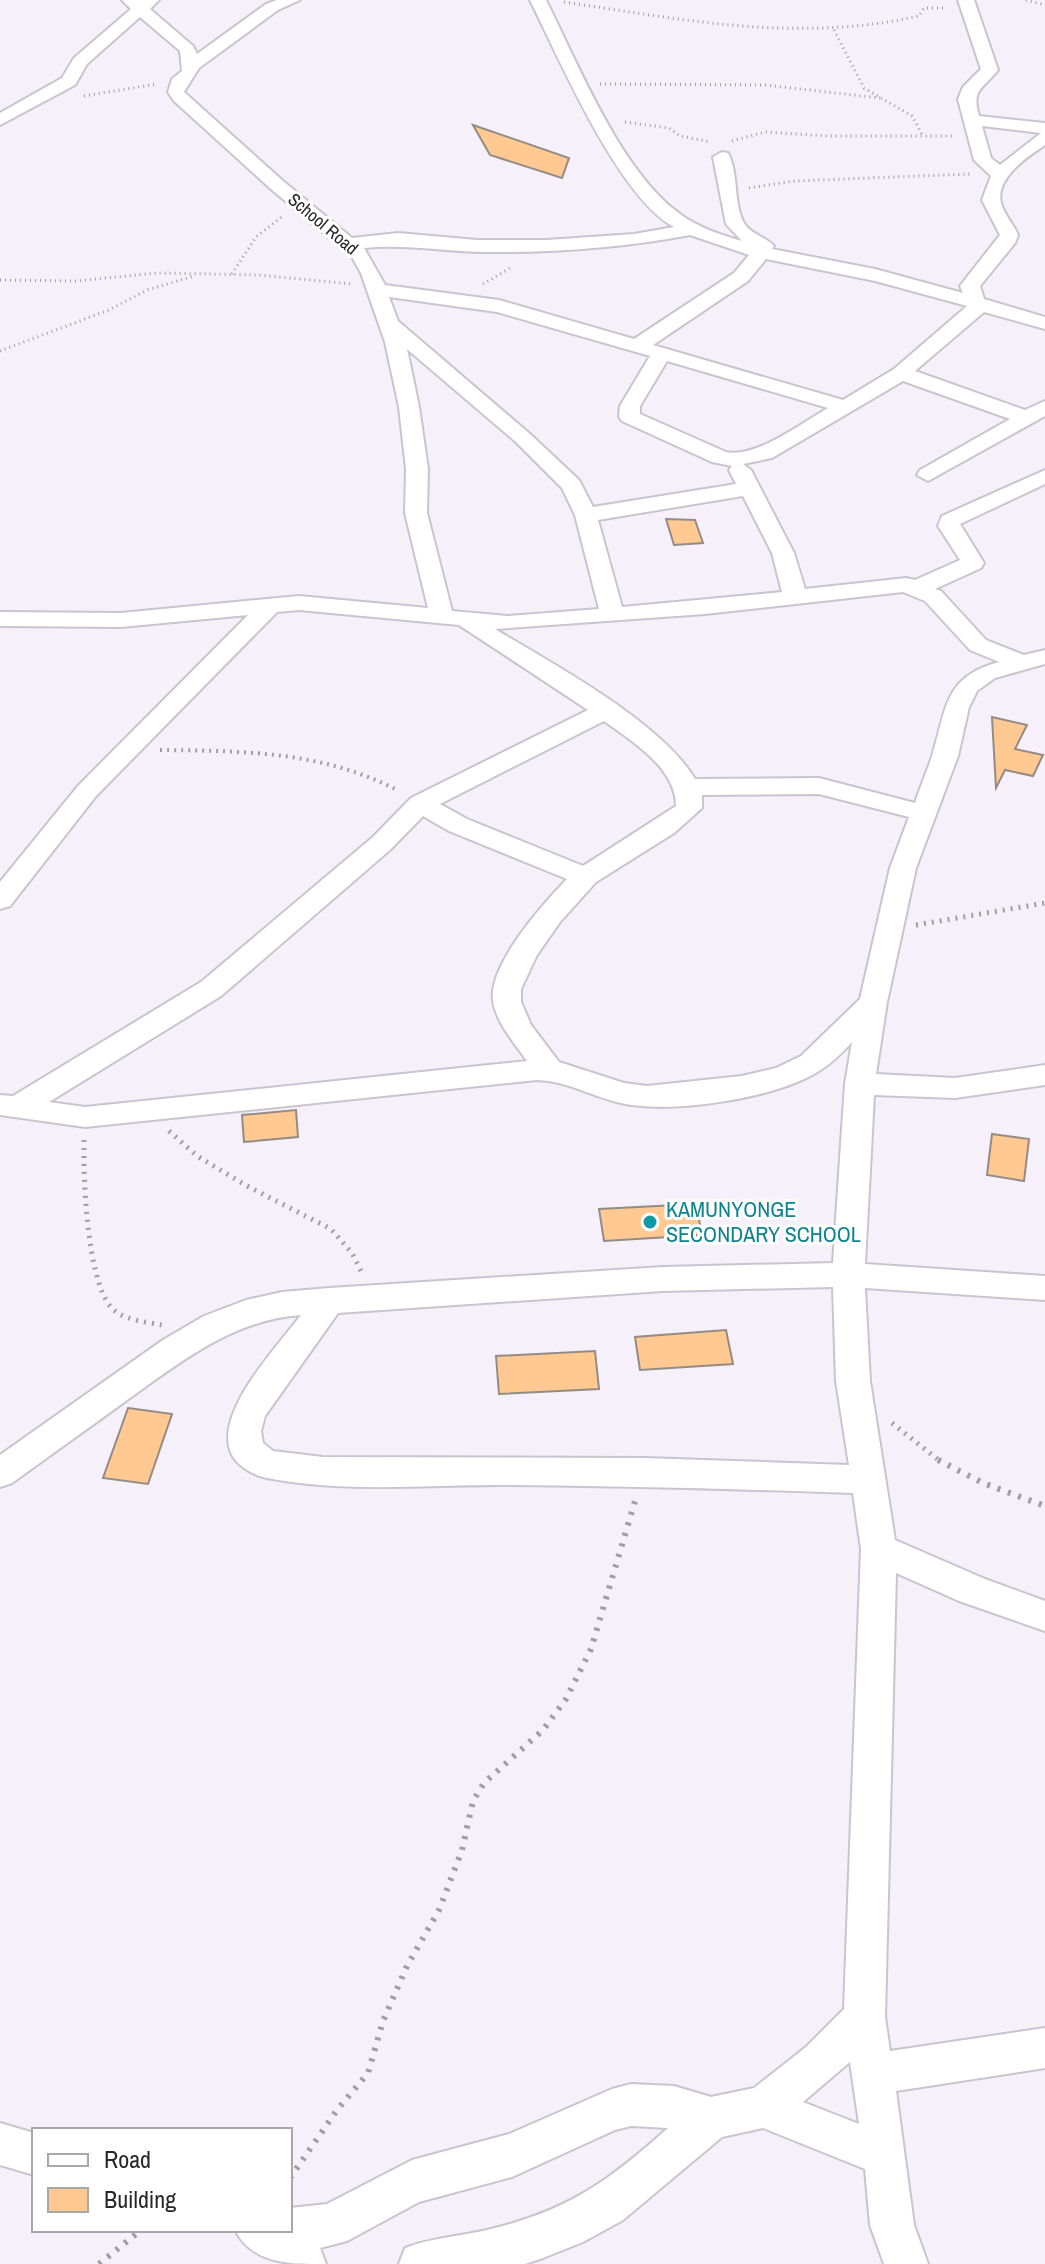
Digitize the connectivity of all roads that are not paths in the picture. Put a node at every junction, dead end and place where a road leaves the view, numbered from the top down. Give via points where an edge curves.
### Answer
1 (292, 0) edge
2 (538, 0) edge
3 (141, 3) edge
4 (967, 4) edge
5 (184, 75) junction
6 (0, 120) edge
7 (973, 120) junction
8 (1045, 128) edge
9 (1045, 136) edge
10 (977, 138) junction
11 (722, 157) dead end
12 (1000, 174) junction
13 (694, 229) junction
14 (349, 244) junction
15 (761, 253) junction
16 (799, 262) junction
17 (378, 288) junction
18 (978, 304) junction
19 (388, 323) junction
20 (1045, 323) edge
21 (636, 347) junction
22 (662, 353) junction
23 (901, 373) junction
24 (846, 407) junction
25 (1036, 413) edge
26 (735, 460) junction
27 (928, 475) dead end
28 (1045, 476) edge
29 (750, 488) junction
30 (586, 515) junction
31 (917, 588) junction
32 (795, 596) junction
33 (271, 605) junction
34 (612, 615) junction
35 (452, 617) junction
36 (0, 619) edge
37 (1032, 659) edge
38 (605, 711) junction
39 (688, 787) junction
40 (420, 804) junction
41 (923, 813) junction
42 (585, 877) junction
43 (0, 900) edge
44 (873, 1002) junction
45 (549, 1069) junction
46 (1045, 1075) edge
47 (860, 1084) junction
48 (8, 1107) edge
49 (848, 1275) junction
50 (1045, 1288) edge
51 (329, 1300) junction
52 (0, 1473) edge
53 (867, 1480) junction
54 (879, 1549) junction
55 (1045, 1616) edge
56 (864, 2017) junction
57 (1045, 2048) edge
58 (872, 2074) junction
59 (763, 2107) junction
60 (711, 2118) junction
61 (0, 2144) edge
62 (32, 2153) edge
63 (885, 2156) junction
64 (292, 2230) edge
65 (260, 2232) edge
66 (304, 2264) edge
67 (421, 2264) edge
68 (906, 2264) edge

1 - 5 street via 272,7
2 - 13 street via 597,121 657,205
3 - 5 street, School Road via 187,49 191,58
3 - 6 street via 80,61 69,81
4 - 7 street via 990,70 966,99
5 - 14 street, School Road via 176,92 180,97
7 - 8 street
7 - 10 street
9 - 10 street
9 - 12 street
10 - 12 street via 983,160
11 - 16 street via 739,231
12 - 18 street via 991,202 1009,235 970,286
13 - 14 street via 634,240 547,246 398,239
13 - 15 street
14 - 17 street, School Road
15 - 16 street
15 - 21 street via 741,277
16 - 18 street via 875,275
17 - 19 street, School Road
17 - 21 street via 499,306
18 - 20 street
18 - 23 street
19 - 30 street via 523,438 571,485
19 - 35 street, School Road via 409,407 416,513
21 - 22 street
22 - 24 street
22 - 26 street via 630,406 629,417
23 - 24 street
23 - 25 street
24 - 26 street via 764,453
25 - 27 street
26 - 29 street
28 - 31 street via 950,521 973,563
29 - 30 street
29 - 32 street via 783,553
30 - 34 street
31 - 32 street via 889,585
31 - 37 street via 933,596 978,645
32 - 34 street
33 - 35 street via 326,604
33 - 36 street via 121,620
33 - 43 street via 127,749
34 - 35 street via 508,623
35 - 38 street
37 - 41 street via 986,673 967,687
38 - 39 street via 664,757
38 - 40 street
39 - 41 street via 819,786
39 - 42 street via 689,808 673,824
40 - 42 street
40 - 48 street via 382,843 211,989
41 - 44 street via 903,868
42 - 45 street via 523,950 509,977 506,999 519,1028
44 - 45 street via 800,1069 712,1091 634,1095
44 - 47 street
45 - 48 street via 147,1113 85,1117
46 - 47 street via 955,1088
47 - 49 street
49 - 50 street
49 - 51 street via 663,1279
49 - 53 street via 853,1381
51 - 52 street via 282,1304 215,1325
51 - 53 street via 249,1412 247,1450 265,1464 323,1471 644,1472
53 - 54 street
54 - 55 street
54 - 56 street
56 - 58 street
56 - 59 street via 821,2062
57 - 58 street
58 - 63 street
59 - 60 street
59 - 63 street
60 - 64 street via 674,2107 631,2105 612,2110 512,2155 412,2182 331,2225
60 - 67 street via 605,2207 498,2250
61 - 62 street
63 - 68 street via 892,2225
65 - 66 street

